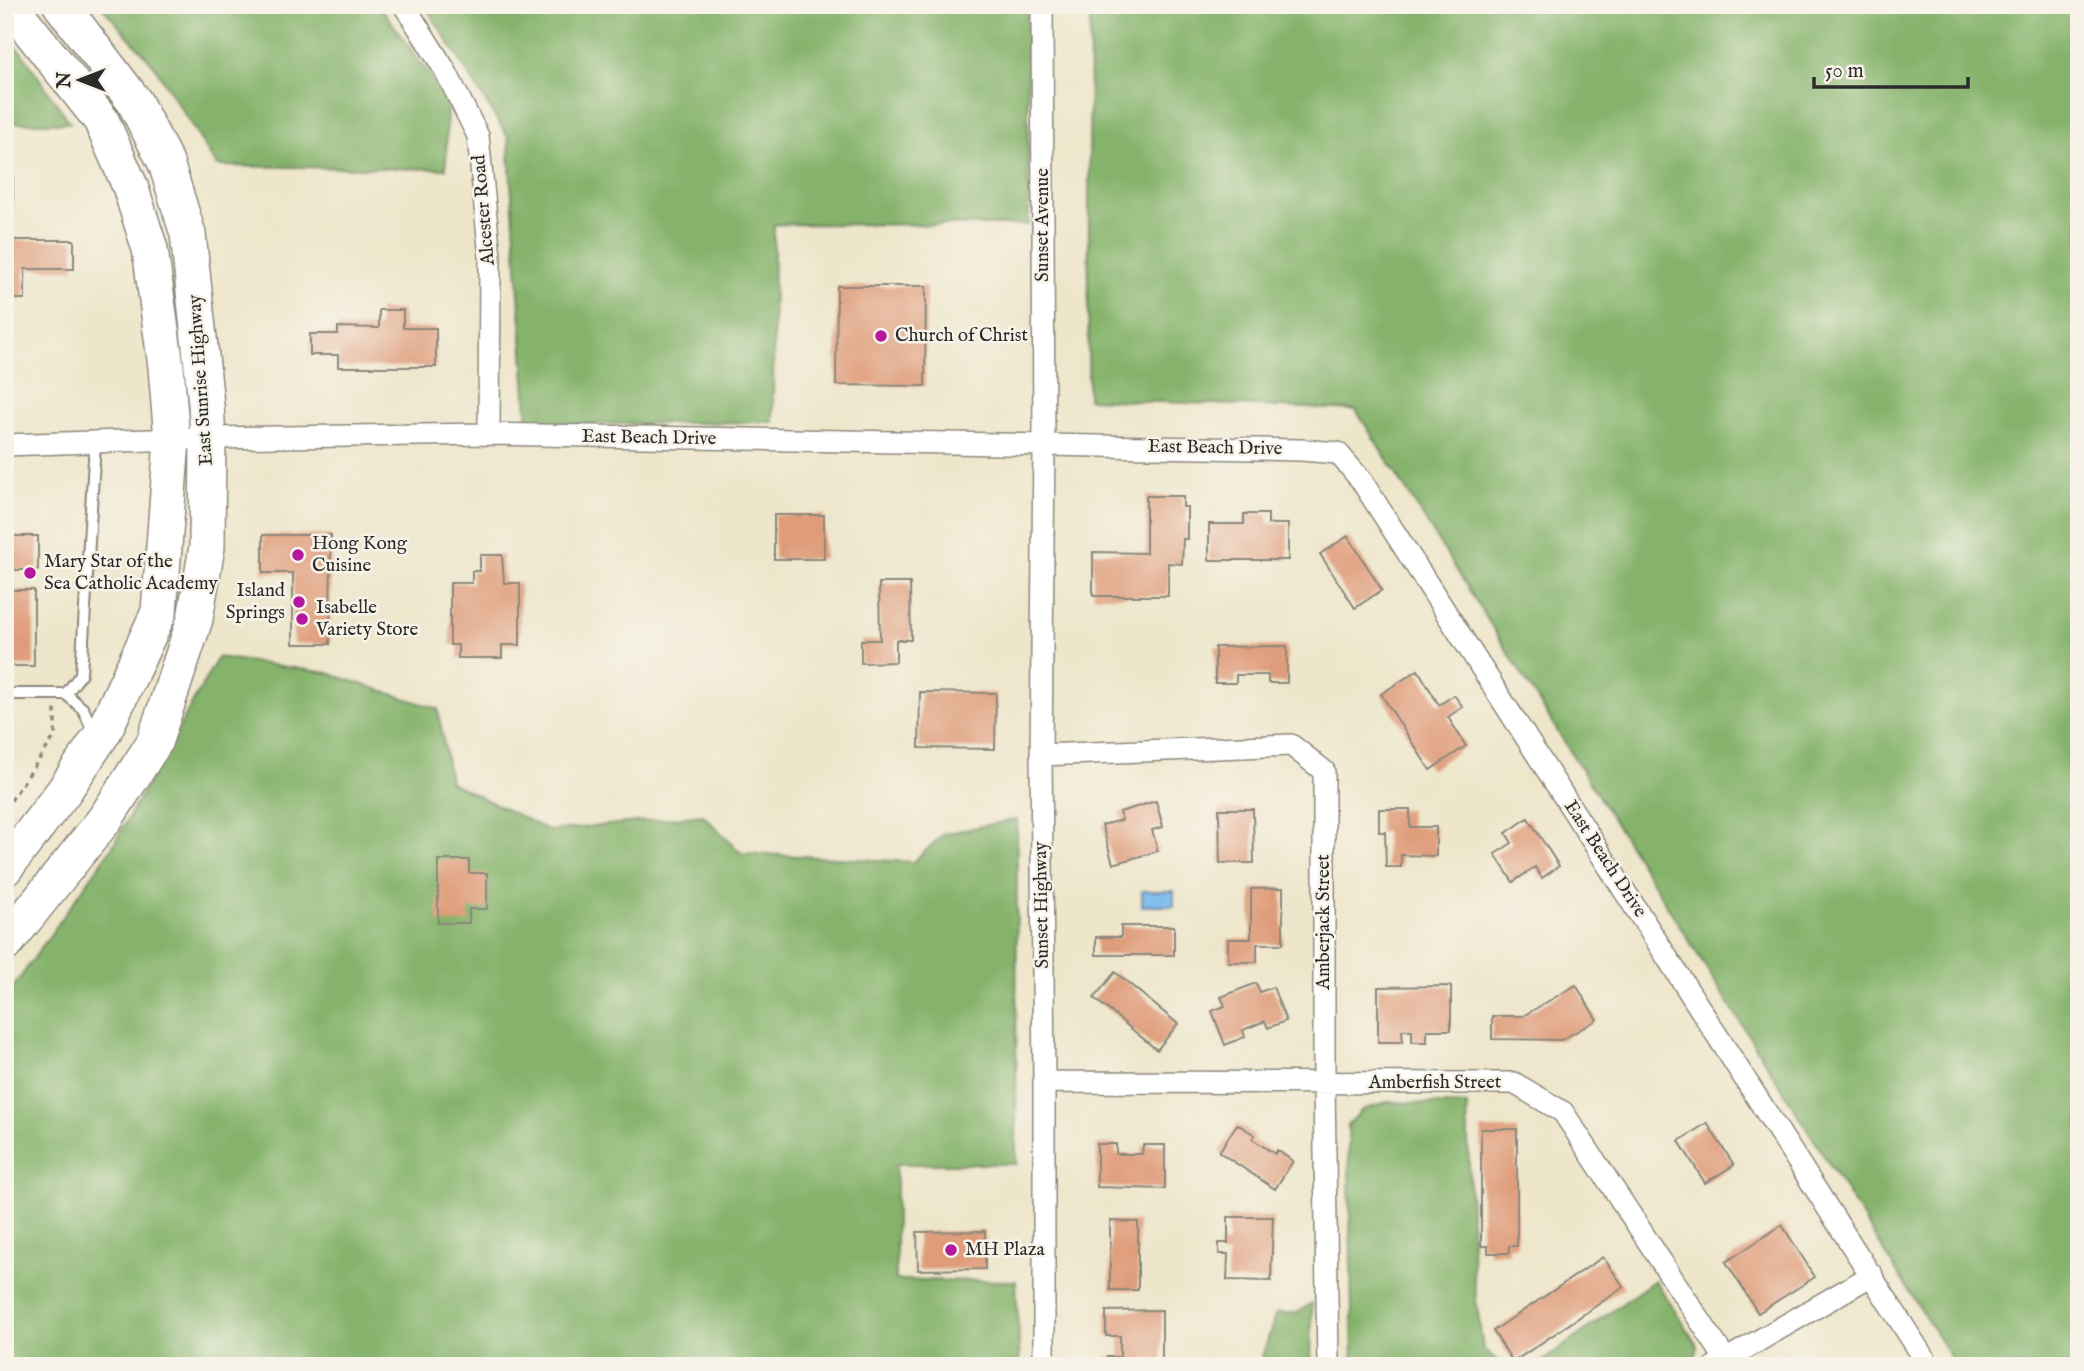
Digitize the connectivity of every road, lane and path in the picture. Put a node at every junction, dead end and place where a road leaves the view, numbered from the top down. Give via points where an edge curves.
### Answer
1 (10, 5) edge
2 (61, 5) edge
3 (404, 5) edge
4 (1042, 5) edge
5 (489, 434) junction
6 (208, 438) junction
7 (172, 440) junction
8 (95, 443) junction
9 (5, 445) edge
10 (1044, 445) junction
11 (5, 694) edge
12 (61, 694) junction
13 (98, 741) junction
14 (1041, 755) junction
15 (5, 809) edge
16 (5, 868) edge
17 (5, 944) edge
18 (1044, 1082) junction
19 (1324, 1083) junction
20 (1872, 1275) junction
21 (1721, 1363) edge
22 (1044, 1366) edge
23 (1328, 1366) edge
24 (1930, 1366) edge

1 - 7 main road, East Sunrise Highway via 101,120 130,186 150,249
2 - 6 main road, East Sunrise Highway via 134,101 166,163 188,234
3 - 5 street, Alcester Road via 445,70 478,136 490,257
4 - 10 street, Sunset Avenue
5 - 6 street, East Beach Drive
5 - 10 street, East Beach Drive
6 - 7 street, East Beach Drive
6 - 17 main road, East Sunrise Highway via 207,547 195,619 155,744 105,819
7 - 8 street, East Beach Drive
7 - 13 main road, East Sunrise Highway via 159,612
8 - 9 street, East Beach Drive
8 - 12 lane via 81,674
10 - 14 street, Sunset Highway
10 - 20 street, East Beach Drive via 1338,453 1361,480
11 - 12 lane
12 - 13 lane via 83,709
12 - 15 path via 55,736
13 - 16 main road, East Sunrise Highway
14 - 18 street, Sunset Highway
14 - 19 street, Amberjack Street via 1291,745 1324,771
18 - 19 street, Amberfish Street
18 - 22 street, Sunset Highway
19 - 21 street, Amberfish Street via 1514,1083 1563,1112
19 - 23 street, Amberjack Street
20 - 21 street
20 - 24 street, East Beach Drive

